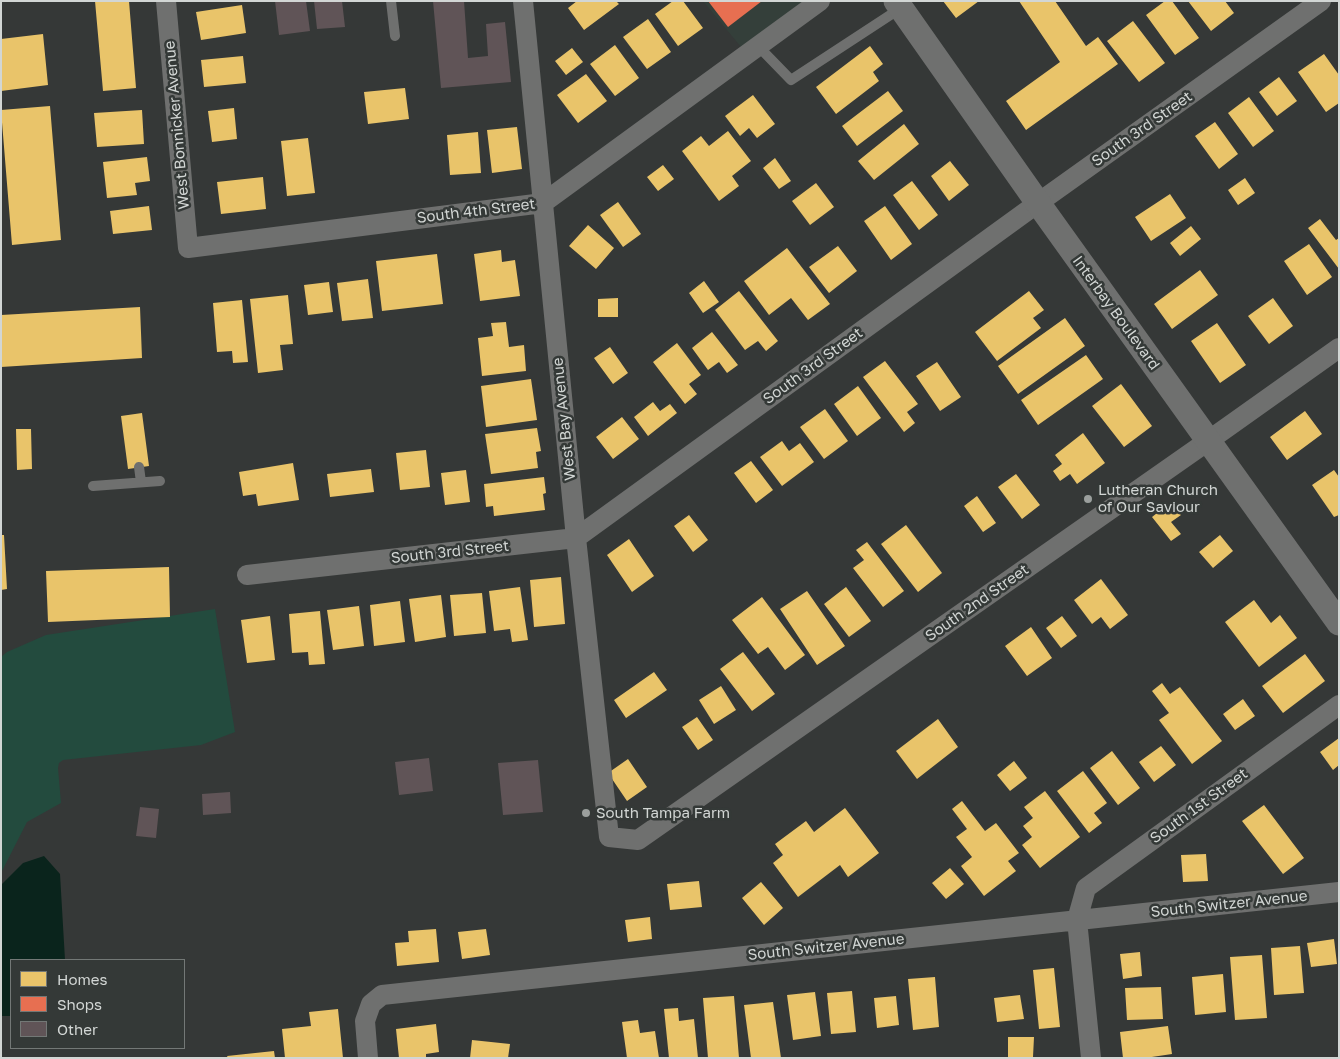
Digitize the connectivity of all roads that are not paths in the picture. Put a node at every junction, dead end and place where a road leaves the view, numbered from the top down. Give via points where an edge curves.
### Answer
1 (166, 1) edge
2 (391, 1) edge
3 (523, 1) edge
4 (820, 1) edge
5 (1321, 1) edge
6 (898, 4) edge
7 (395, 36) dead end
8 (758, 46) junction
9 (543, 203) junction
10 (1038, 203) junction
11 (188, 248) joint
12 (1339, 348) edge
13 (1208, 441) junction
14 (139, 467) dead end
15 (160, 481) dead end
16 (141, 482) junction
17 (93, 486) dead end
18 (576, 538) junction
19 (247, 575) dead end
20 (1339, 623) edge
21 (1339, 705) edge
22 (609, 837) joint
23 (1339, 892) edge
24 (1077, 920) junction
25 (368, 1058) edge
26 (1091, 1058) edge

1 - 11 street, West Bonnicker Avenue
2 - 7 lane
3 - 9 street, West Bay Avenue
4 - 8 street, South 4th Street
5 - 10 street, South 3rd Street
6 - 8 lane via 791,80
6 - 10 street, Interbay Boulevard
8 - 9 street, South 4th Street
9 - 11 street, South 4th Street
9 - 18 street, West Bay Avenue
10 - 13 street, Interbay Boulevard
10 - 18 street, South 3rd Street
12 - 13 street, South 2nd Street
13 - 20 street, Interbay Boulevard
13 - 22 street, South 2nd Street via 638,840
14 - 16 lane
15 - 16 lane
16 - 17 lane
18 - 19 street, South 3rd Street
18 - 22 street, West Bay Avenue
21 - 24 street, South 1st Street via 1086,888
23 - 24 street, South Switzer Avenue
24 - 25 street, South Switzer Avenue via 382,995 371,1004 365,1021
24 - 26 street

